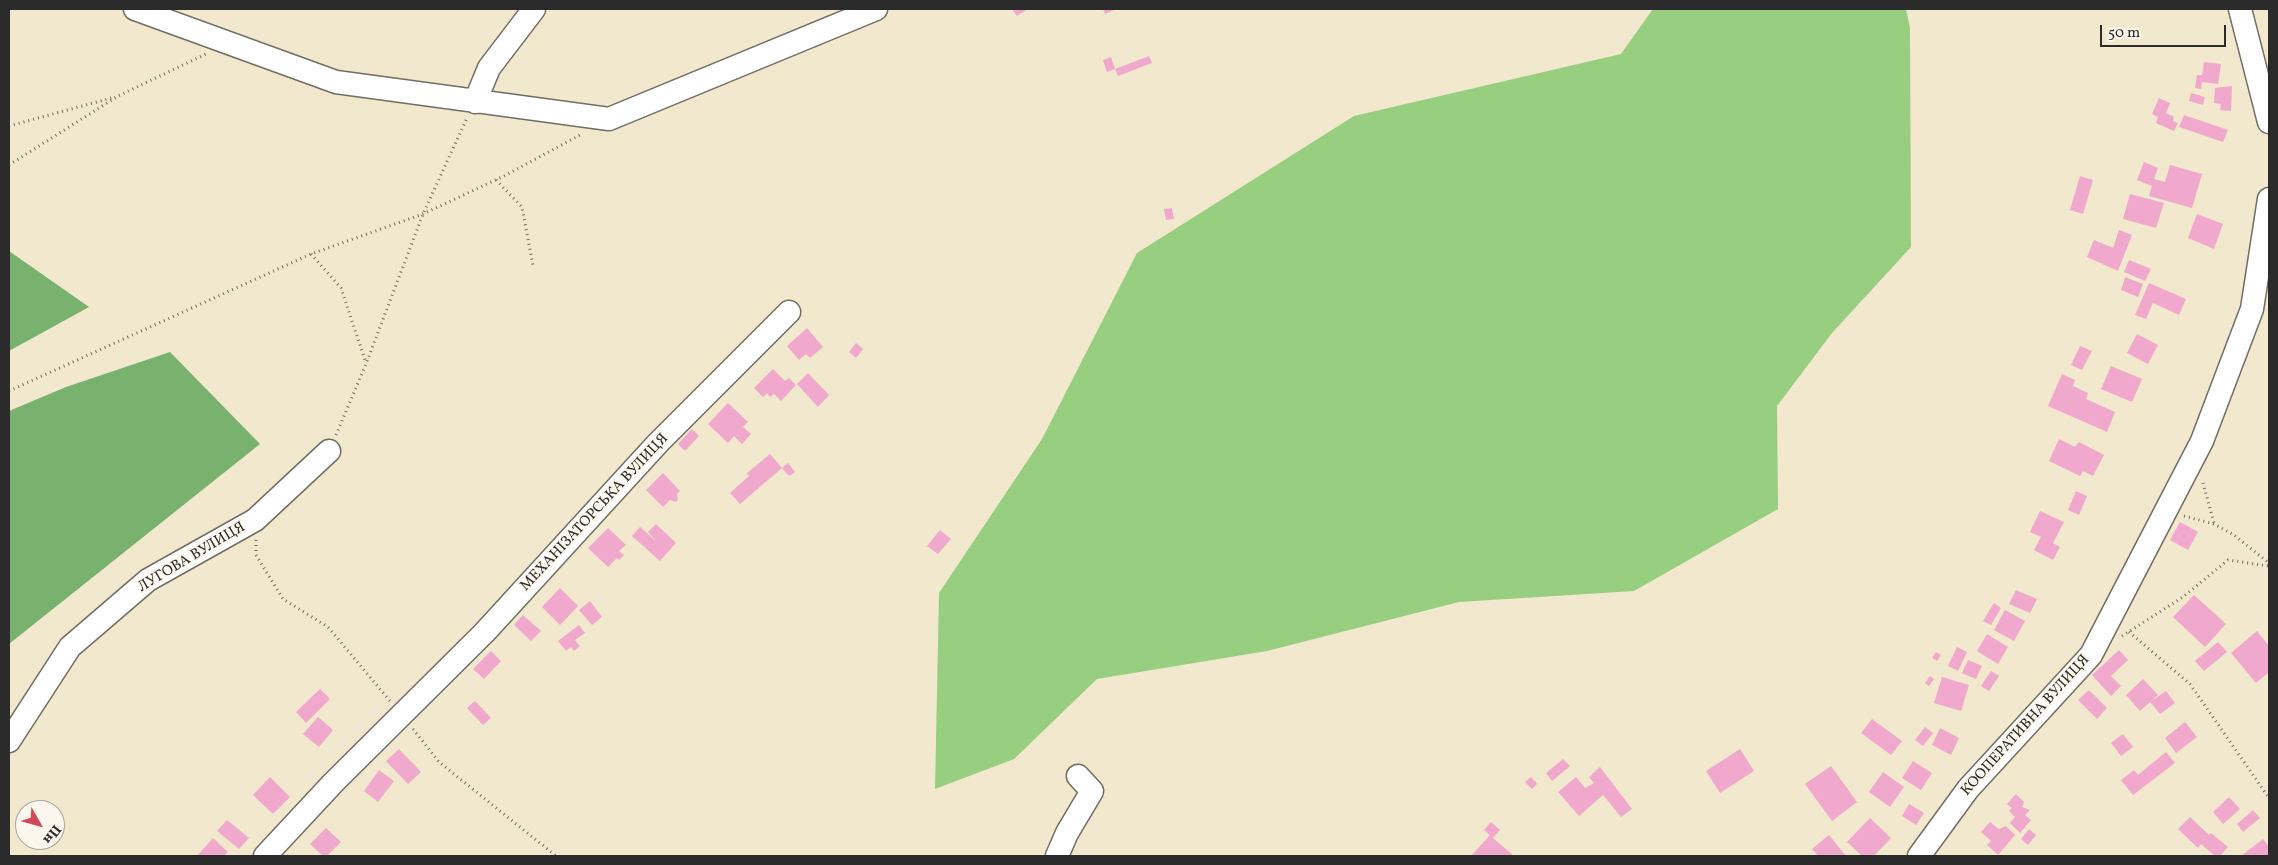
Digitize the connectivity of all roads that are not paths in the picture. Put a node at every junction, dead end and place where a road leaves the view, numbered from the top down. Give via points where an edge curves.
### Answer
1 (135, 9) edge
2 (534, 9) edge
3 (876, 9) edge
4 (2240, 9) edge
5 (475, 102) junction
6 (2269, 122) edge
7 (2269, 199) edge
8 (789, 312) dead end
9 (329, 451) road end
10 (9, 741) edge
11 (1078, 776) dead end
12 (265, 856) edge
13 (1056, 856) edge
14 (1919, 856) edge

1 - 5 street via 336,82
2 - 5 street via 489,68
3 - 5 street via 609,119
4 - 6 street
7 - 14 street, КООПЕРАТИВНА ВУЛИЦЯ via 2252,309 2194,455 2091,655 1968,789
8 - 12 street, МЕХАНІЗАТОРСЬКА ВУЛИЦЯ via 658,442 486,632 333,783
9 - 10 street, ЛУГОВА ВУЛИЦЯ via 256,520 148,580 70,647
11 - 13 street via 1092,791

